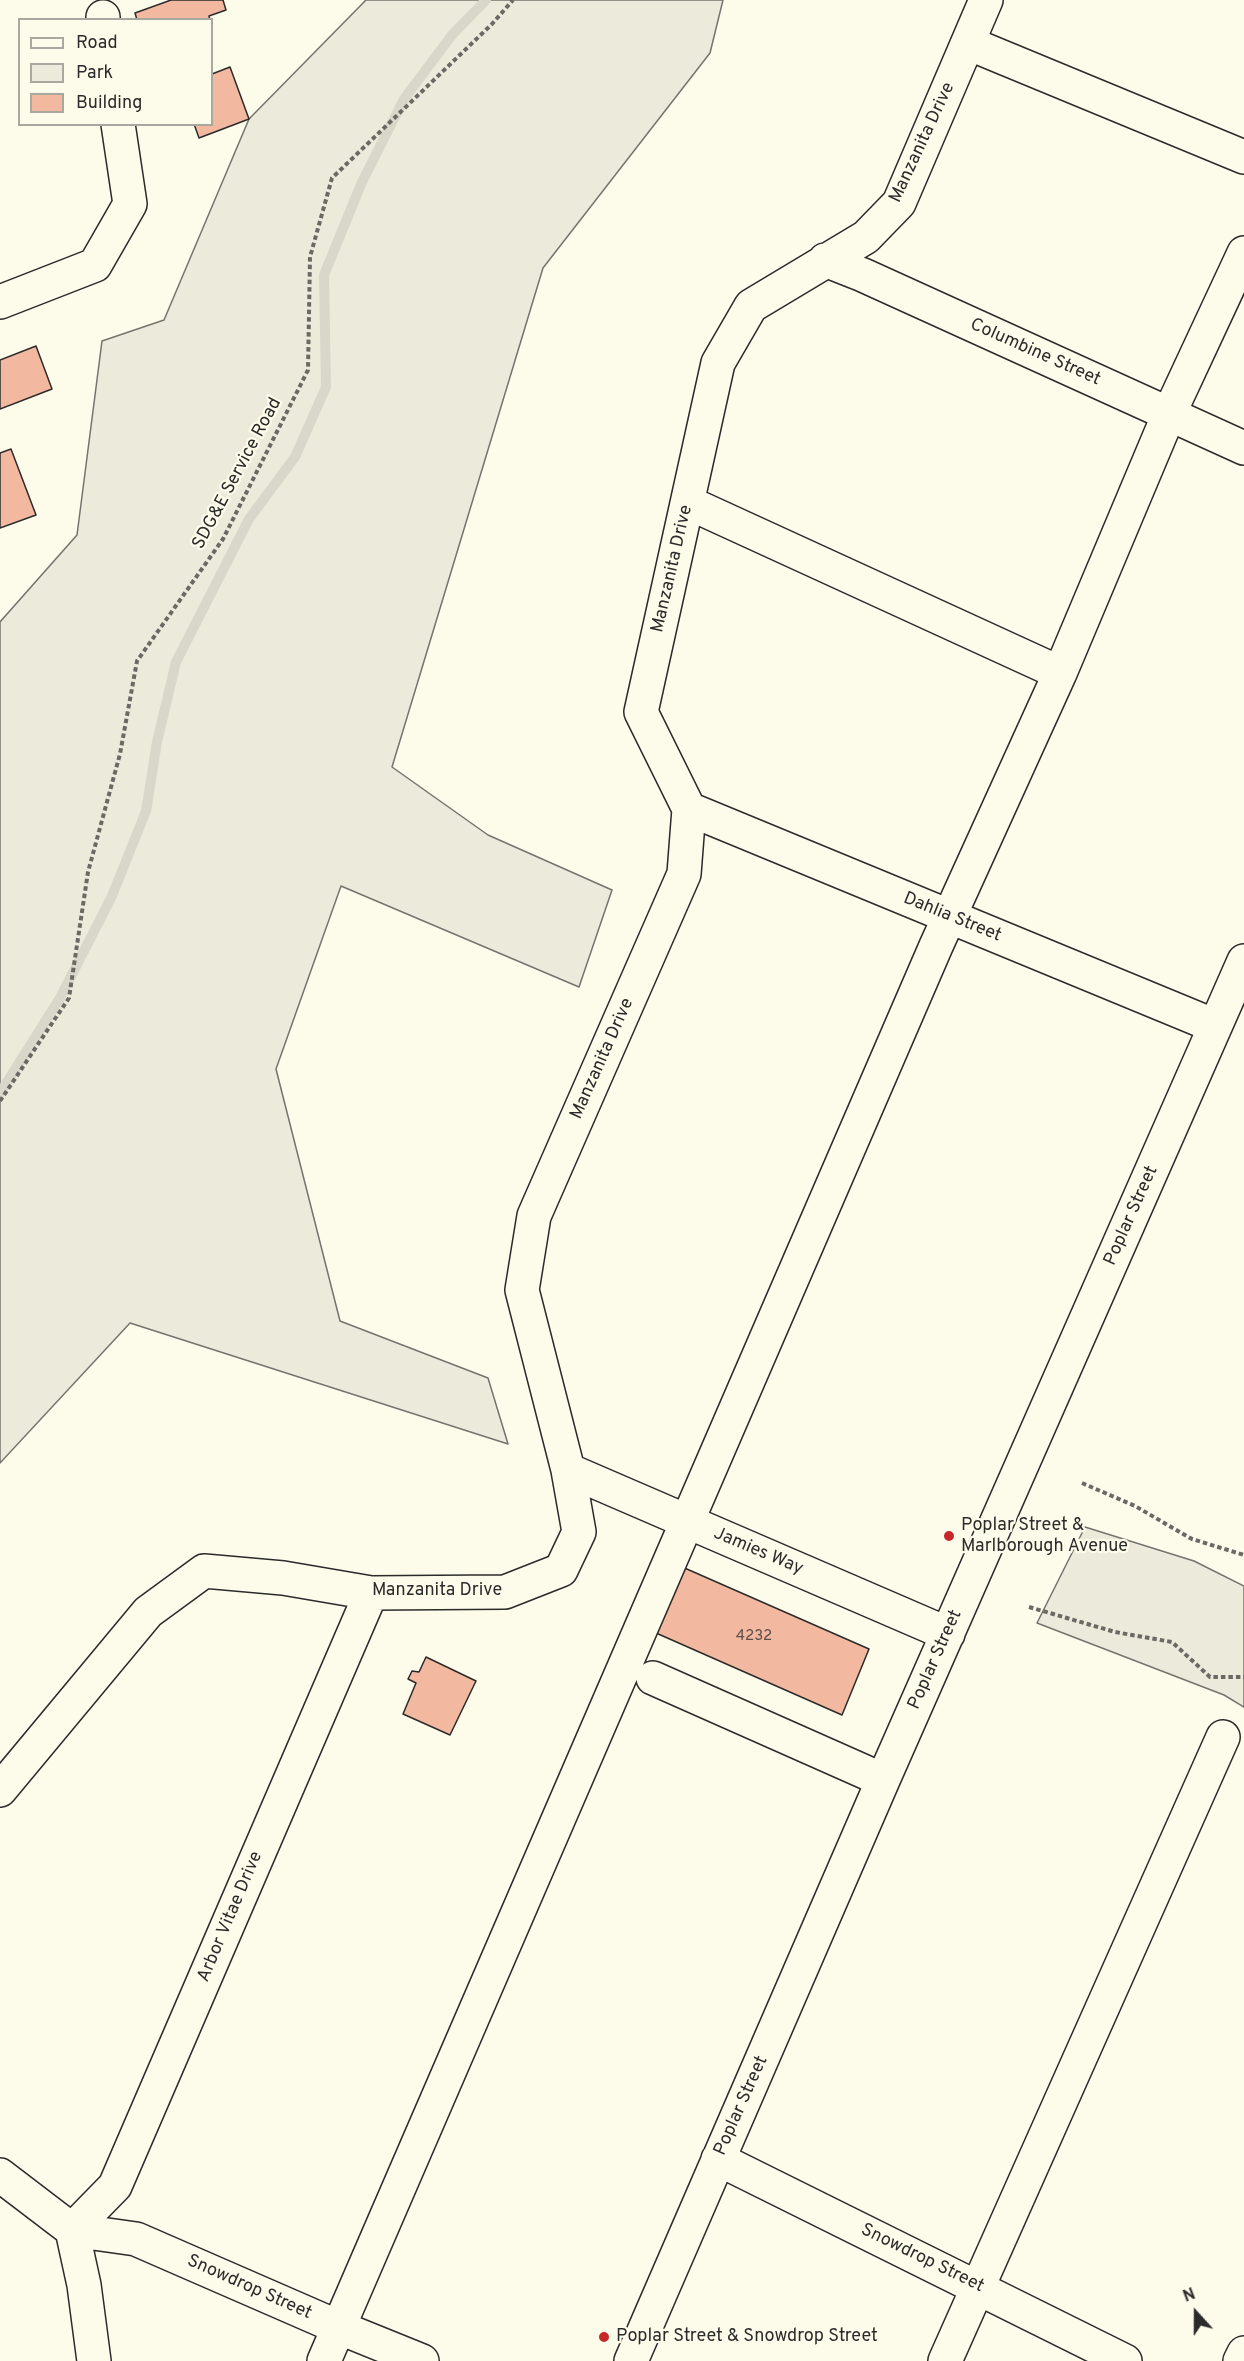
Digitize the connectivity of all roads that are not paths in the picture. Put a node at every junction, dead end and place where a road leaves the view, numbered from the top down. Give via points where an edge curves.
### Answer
1 (986, 0) edge
2 (968, 43) junction
3 (118, 126) edge
4 (1244, 157) edge
5 (1244, 253) edge
6 (825, 260) junction
7 (0, 302) edge
8 (1169, 414) junction
9 (1244, 448) edge
10 (689, 503) junction
11 (1060, 673) junction
12 (689, 808) junction
13 (949, 917) junction
14 (1244, 961) edge
15 (1215, 1026) junction
16 (568, 1470) junction
17 (687, 1522) junction
18 (371, 1593) junction
19 (948, 1634) junction
20 (653, 1678) dead end
21 (1223, 1737) dead end
22 (883, 1780) junction
23 (0, 1790) edge
24 (718, 2159) junction
25 (0, 2175) edge
26 (72, 2230) junction
27 (977, 2287) junction
28 (338, 2327) junction
29 (1244, 2353) edge
30 (94, 2361) edge
31 (324, 2361) edge
32 (422, 2361) edge
33 (631, 2361) edge
34 (945, 2361) edge
35 (1125, 2361) edge
36 (1240, 2361) edge

1 - 2 street, Manzanita Drive
2 - 4 street
2 - 6 street, Manzanita Drive via 899,203 866,237
3 - 7 street via 130,204 95,265
5 - 8 street
6 - 8 street, Columbine Street
6 - 10 street, Manzanita Drive via 751,306 718,363
8 - 9 street, Columbine Street
8 - 11 street
10 - 11 street
10 - 12 street, Manzanita Drive via 641,712
11 - 13 street
12 - 13 street, Dahlia Street
12 - 16 street, Manzanita Drive via 684,874 534,1216 522,1290
13 - 15 street, Dahlia Street
13 - 17 street
14 - 15 street, Poplar Street
15 - 19 street, Poplar Street
16 - 17 street, Jamies Way
16 - 18 street, Manzanita Drive via 579,1532 561,1570 505,1592
17 - 19 street, Jamies Way
17 - 28 street
18 - 23 street, Manzanita Drive via 283,1578 204,1571 148,1612
18 - 26 street, Arbor Vitae Drive via 116,2186
19 - 22 street, Poplar Street
20 - 22 street
21 - 27 street
22 - 24 street, Poplar Street
24 - 27 street, Snowdrop Street
24 - 33 street, Poplar Street
25 - 26 street
26 - 28 street, Snowdrop Street via 136,2239
26 - 30 street
27 - 34 street
27 - 35 street, Snowdrop Street
28 - 31 street
28 - 32 street, Snowdrop Street
29 - 36 street

